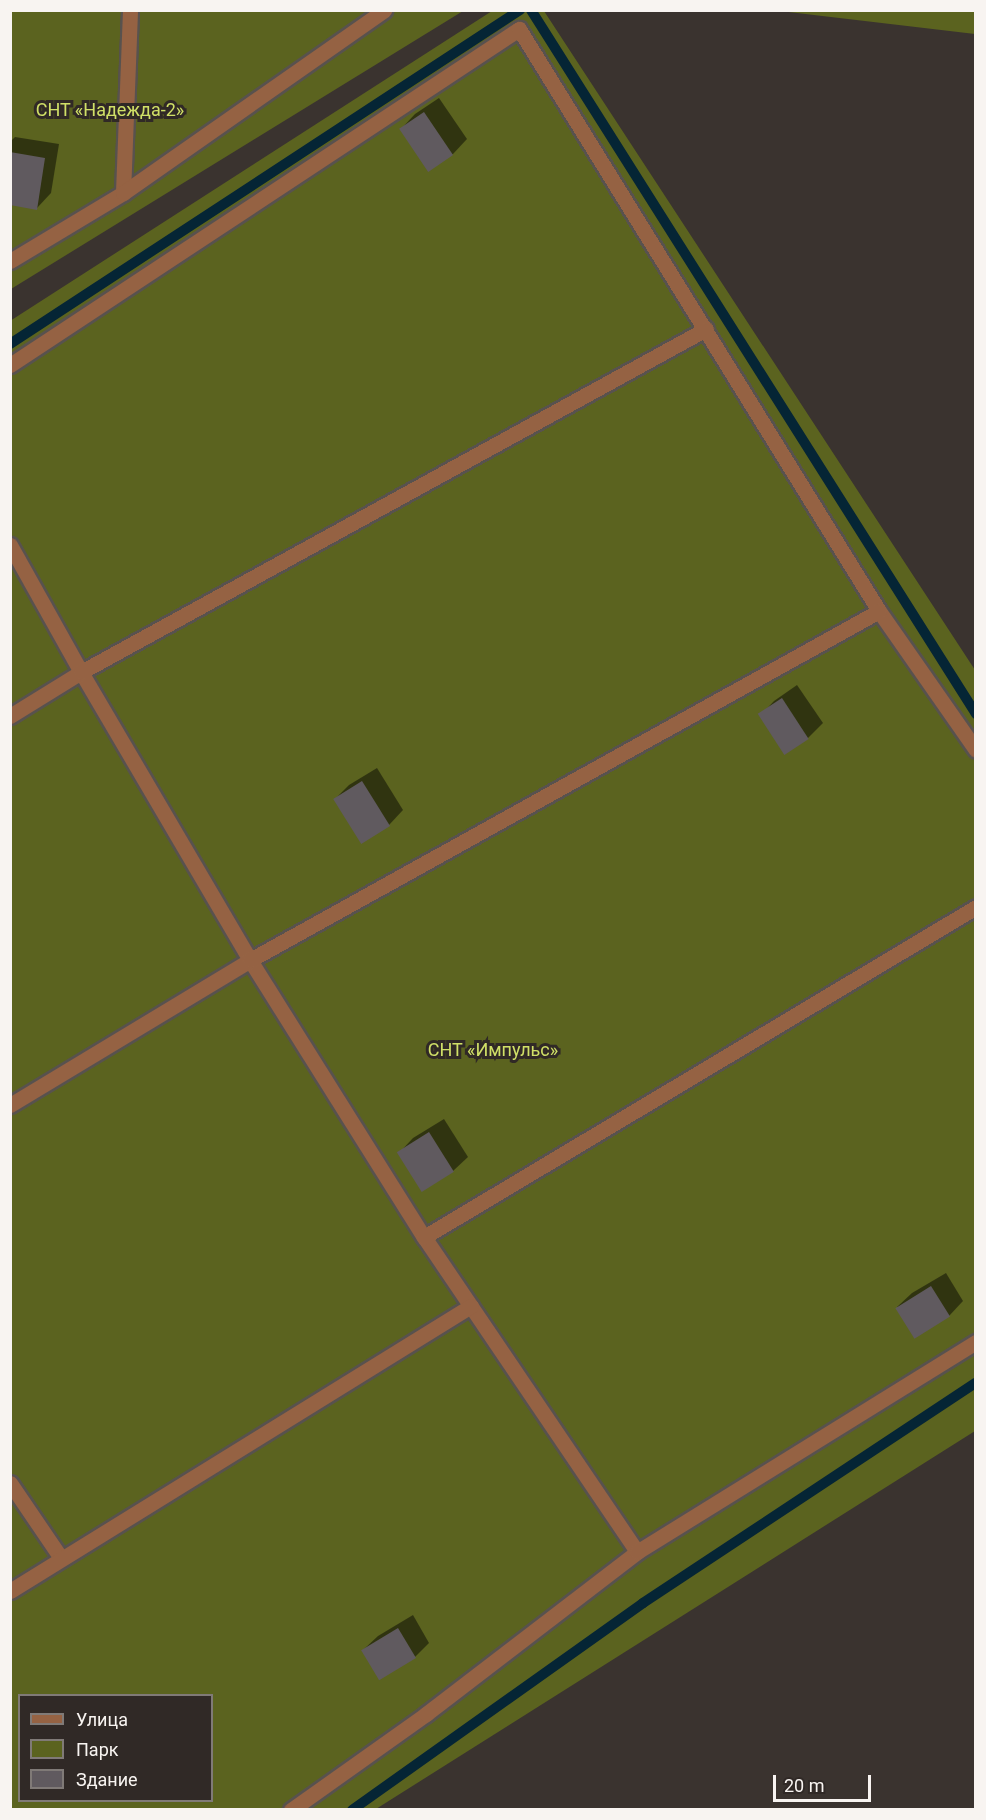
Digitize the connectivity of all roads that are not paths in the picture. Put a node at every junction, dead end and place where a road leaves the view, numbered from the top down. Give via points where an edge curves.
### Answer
1 (130, 10) edge
2 (384, 10) edge
3 (123, 193) junction
4 (10, 261) edge
5 (706, 329) junction
6 (10, 365) edge
7 (10, 545) edge
8 (879, 611) junction
9 (81, 672) junction
10 (10, 716) edge
11 (975, 750) edge
12 (975, 907) edge
13 (250, 960) junction
14 (10, 1105) edge
15 (424, 1237) junction
16 (471, 1306) junction
17 (975, 1342) edge
18 (10, 1483) edge
19 (637, 1552) junction
20 (61, 1558) junction
21 (10, 1591) edge
22 (291, 1809) edge

1 - 3 lane
2 - 3 lane
3 - 4 lane
5 - 6 lane via 519,29
5 - 8 lane
5 - 9 lane
7 - 9 lane
8 - 11 lane
8 - 13 lane
9 - 10 lane
9 - 13 lane
12 - 15 lane
13 - 14 lane
13 - 15 lane
15 - 16 lane
16 - 19 lane
16 - 20 lane
17 - 19 lane
18 - 20 lane
19 - 22 lane via 426,1714
20 - 21 lane

